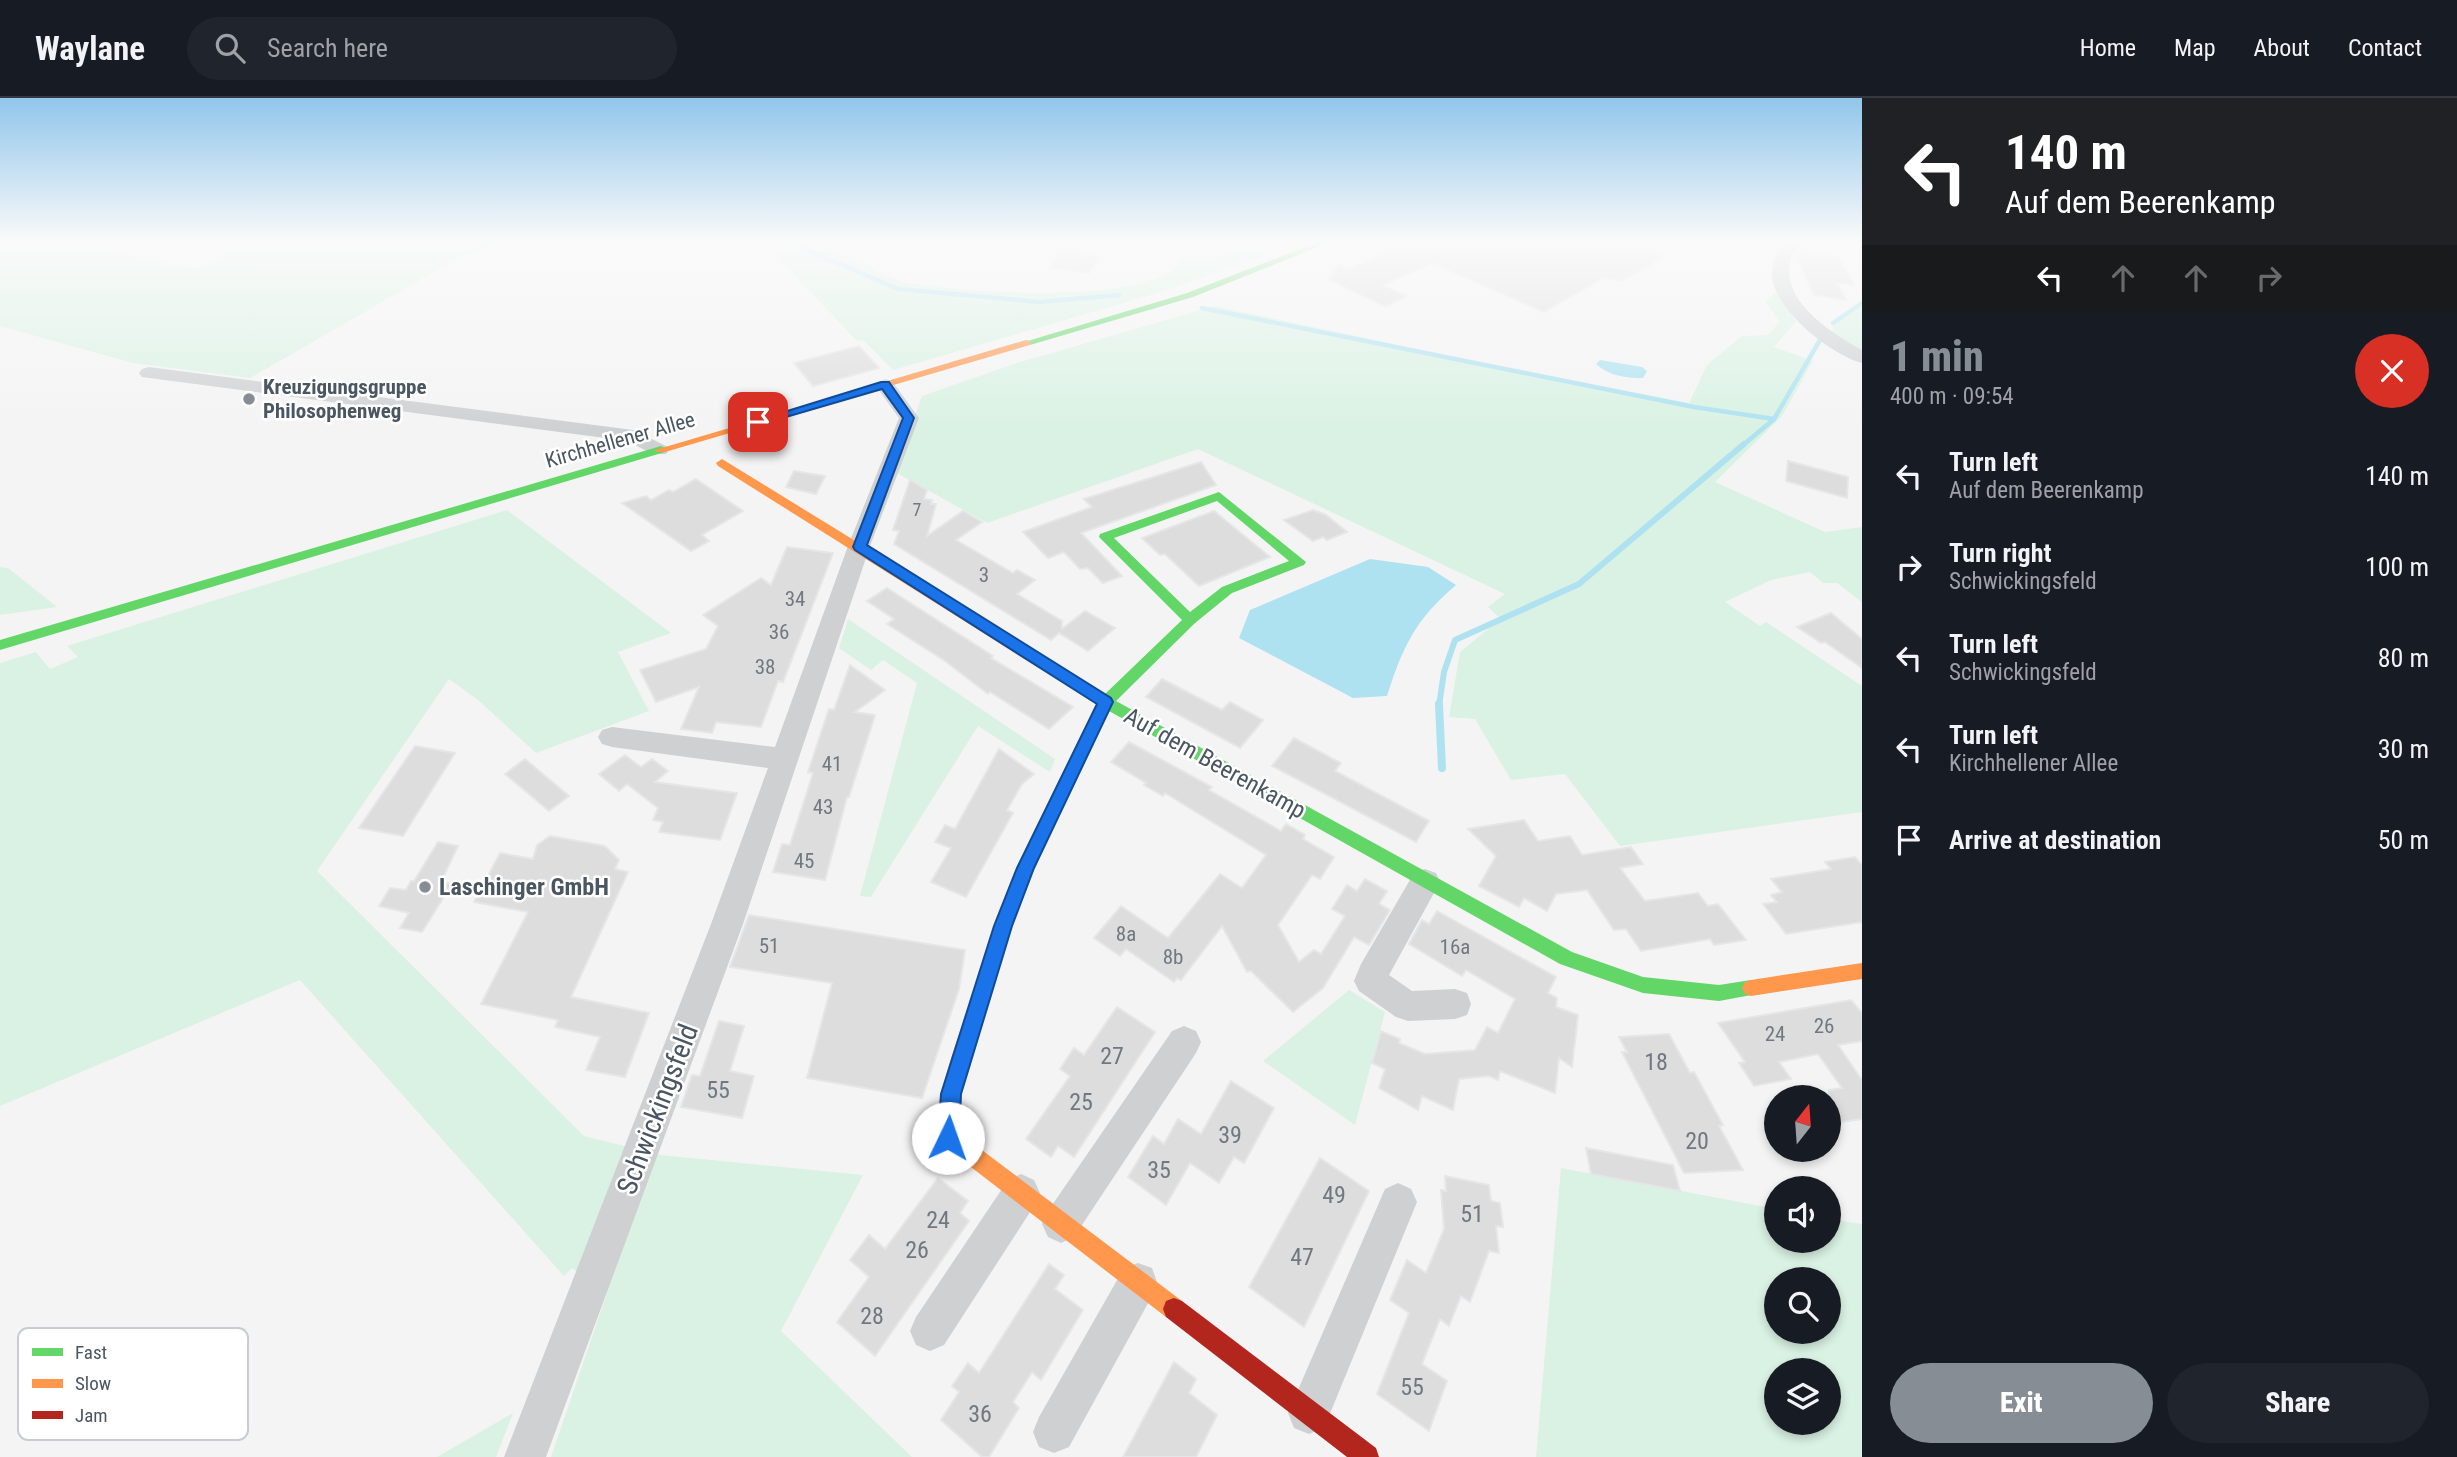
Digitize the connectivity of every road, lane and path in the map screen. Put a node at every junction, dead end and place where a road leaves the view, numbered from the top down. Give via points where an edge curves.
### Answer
1 (1158, 304) edge
2 (1793, 304) edge
3 (1862, 357) edge
4 (149, 373) dead end
5 (885, 385) junction
6 (659, 450) junction
7 (722, 463) dead end
8 (859, 547) junction
9 (1190, 620) junction
10 (0, 645) edge
11 (1106, 702) junction
12 (612, 737) dead end
13 (785, 759) junction
14 (1425, 882) junction
15 (1862, 971) edge
16 (1455, 1004) dead end
17 (1184, 1042) dead end
18 (1021, 1193) junction
19 (1398, 1202) dead end
20 (1061, 1224) junction
21 (1138, 1282) junction
22 (930, 1331) dead end
23 (1309, 1413) junction
24 (1054, 1432) dead end
25 (525, 1457) edge
26 (1367, 1457) edge

1 - 5 street, Kirchhellener Allee
2 - 3 street
4 - 6 street via 633,436
5 - 6 street, Kirchhellener Allee
5 - 8 street, Schwickingsfeld via 909,418
6 - 10 street, Kirchhellener Allee
7 - 8 street, Auf dem Beerenkamp
8 - 11 street, Auf dem Beerenkamp
8 - 13 street, Schwickingsfeld
9 - 9 street via 1227,590 1299,562 1219,496 1105,537
9 - 11 street
11 - 14 street, Auf dem Beerenkamp
11 - 18 street via 1003,926 951,1094 948,1138
12 - 13 street
13 - 25 street, Schwickingsfeld
14 - 15 street, Auf dem Beerenkamp via 1566,958 1643,985 1719,993
14 - 16 street via 1370,981 1408,1006
17 - 20 street
18 - 20 street
18 - 22 street
19 - 23 street
20 - 21 street
21 - 23 street
21 - 24 street
23 - 26 street

